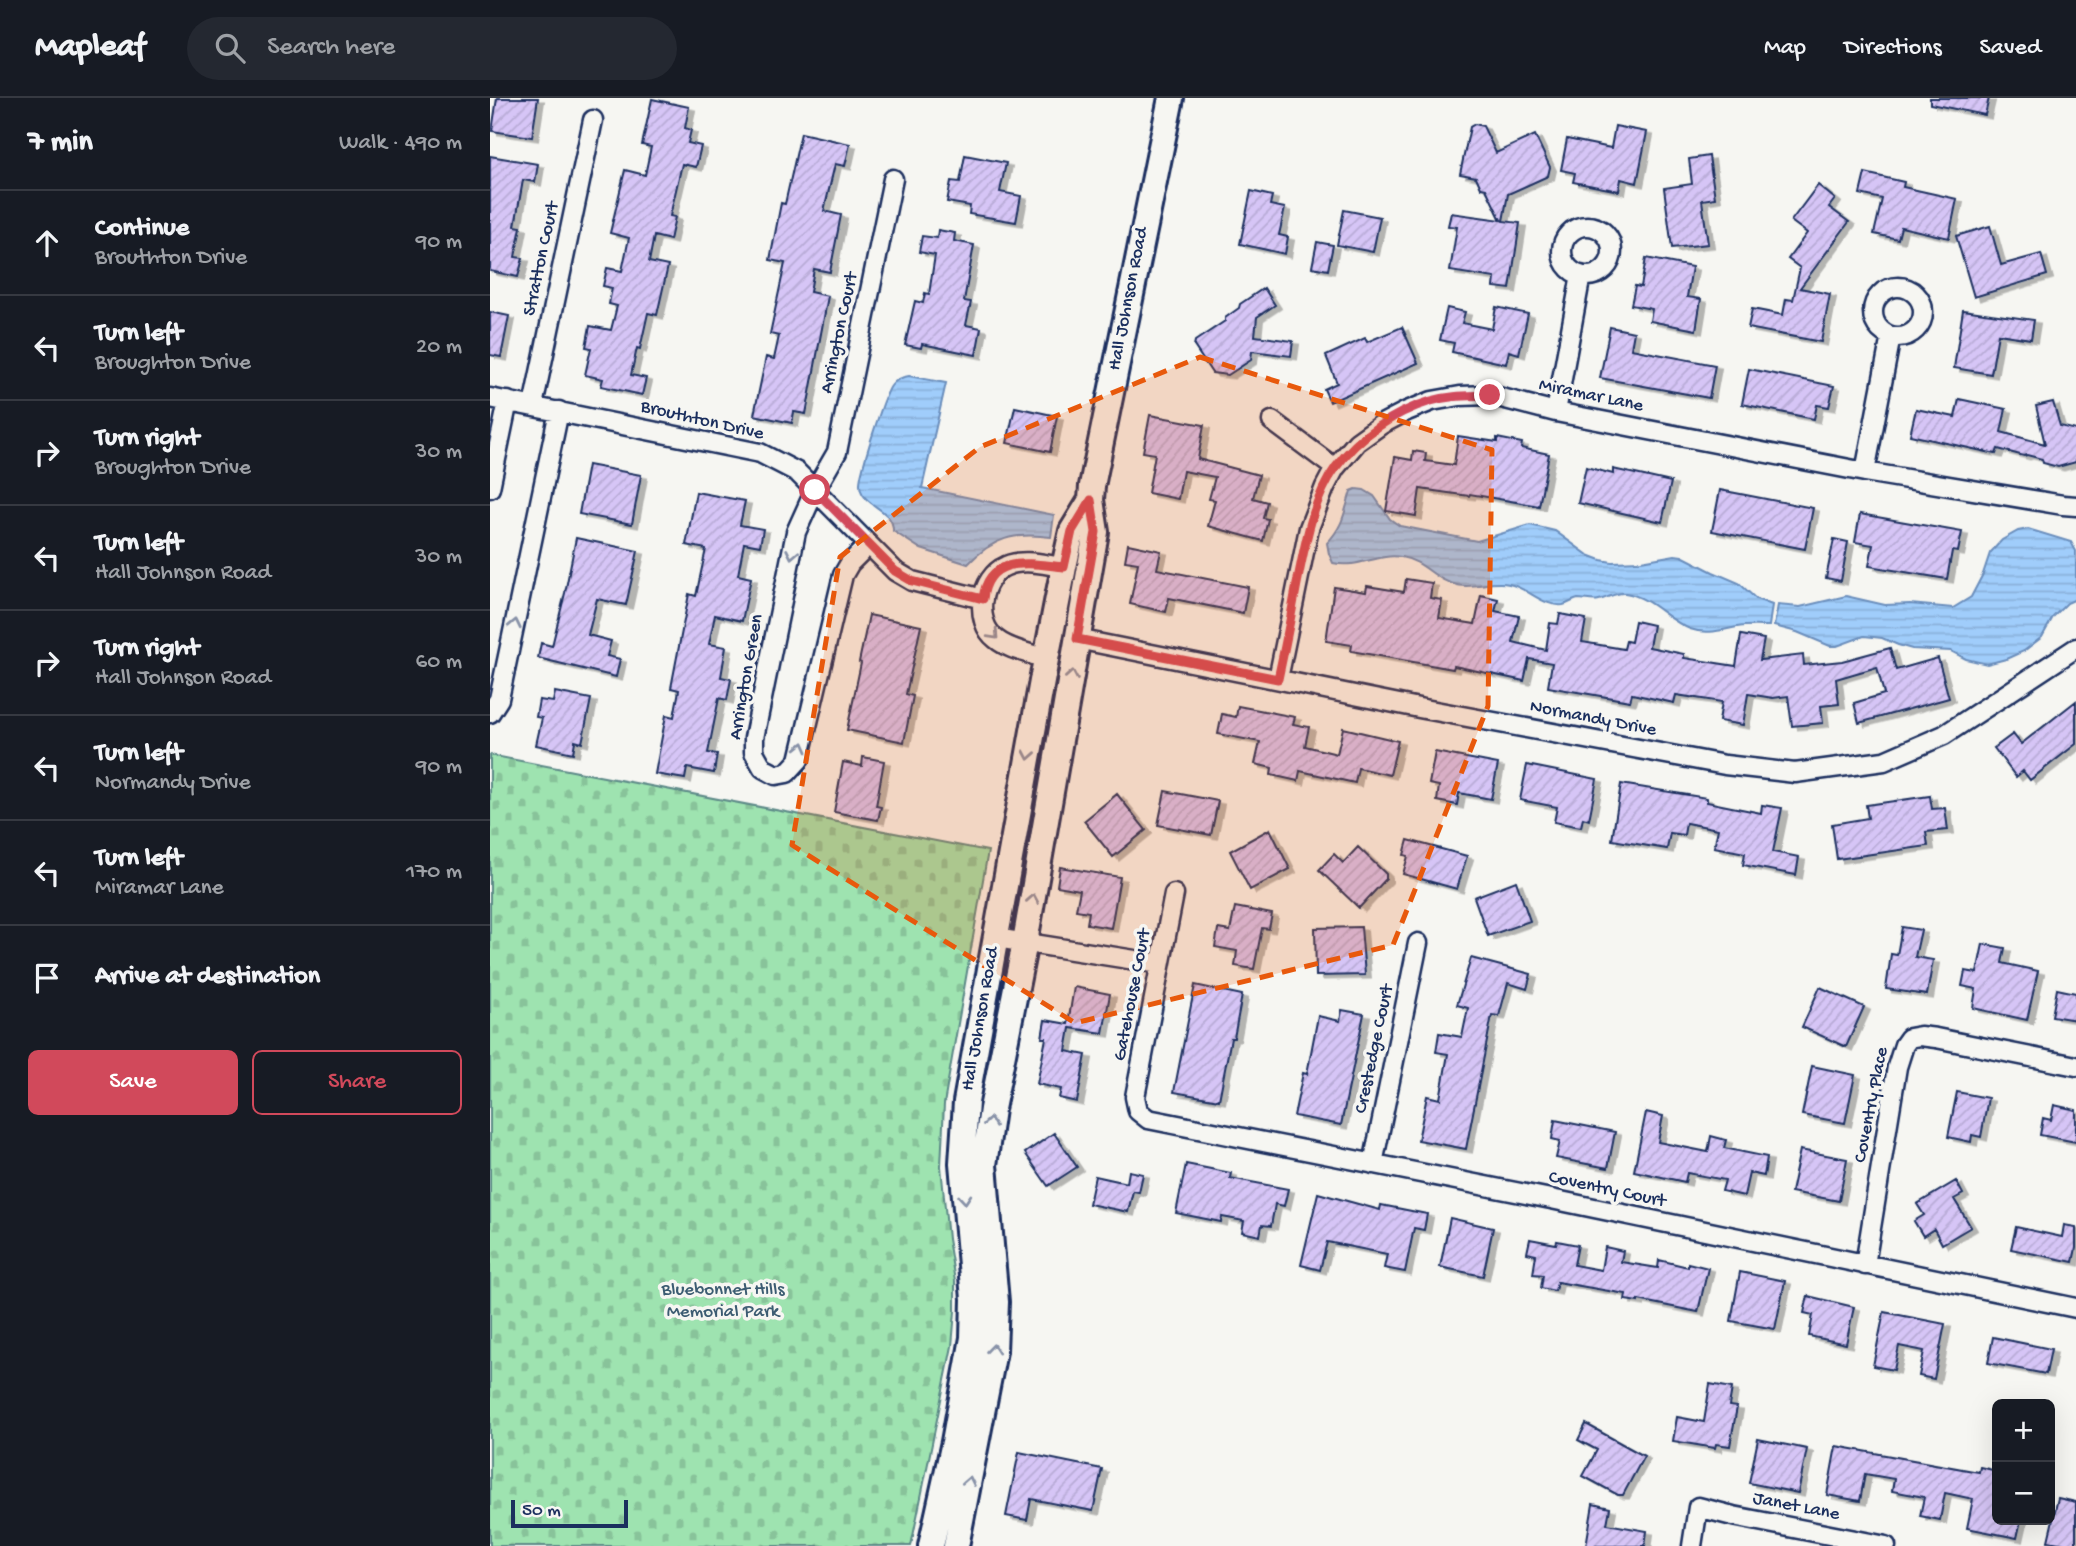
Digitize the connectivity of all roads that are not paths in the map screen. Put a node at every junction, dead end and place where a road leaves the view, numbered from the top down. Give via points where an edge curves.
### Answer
1 (1171, 98) edge
2 (593, 120) dead end
3 (893, 179) dead end
4 (1581, 275) dead end
5 (1891, 337) dead end
6 (490, 398) edge
7 (509, 401) junction
8 (533, 406) junction
9 (559, 411) junction
10 (1556, 412) junction
11 (1272, 421) dead end
12 (1335, 468) junction
13 (1865, 471) junction
14 (490, 488) edge
15 (815, 490) junction
16 (1091, 500) junction
17 (2076, 506) edge
18 (868, 545) junction
19 (1064, 567) junction
20 (983, 599) junction
21 (1077, 639) junction
22 (2076, 648) edge
23 (1046, 659) junction
24 (1278, 679) junction
25 (490, 713) edge
26 (1174, 894) dead end
27 (996, 938) junction
28 (1025, 942) junction
29 (1418, 943) dead end
30 (1160, 964) junction
31 (2076, 1066) edge
32 (1136, 1105) joint
33 (1373, 1164) junction
34 (1865, 1265) junction
35 (2076, 1308) edge
36 (931, 1546) edge
37 (956, 1546) edge
38 (1692, 1546) edge
39 (1886, 1546) edge

1 - 16 main road, Hall Johnson Road
2 - 8 street, Stratton Court
3 - 15 street, Arrington Court via 837,452
4 - 10 street
5 - 13 street
6 - 7 street, Brouthton Drive
7 - 8 street, Brouthton Drive
7 - 14 street
8 - 9 street, Brouthton Drive
9 - 15 street, Brouthton Drive via 760,453 797,472
25 -> 9 street via 499,699
10 - 12 street, Miramar Lane via 1490,395 1432,401 1382,424 1357,442
10 - 13 street, Miramar Lane
11 - 12 street
12 - 24 street, Miramar Lane via 1309,528
13 - 17 street, Miramar Lane
15 - 18 street, Brouthton Drive
15 -> 18 street, Arrington Green via 796,532 754,738 754,752 763,768 776,775 787,773 799,760 842,575
16 - 19 main road, Hall Johnson Road via 1072,531
16 - 21 main road, Hall Johnson Road via 1096,532
18 - 20 street, Brouthton Drive via 912,581
19 - 20 street via 1023,562 1006,566 992,574
19 - 23 main road, Hall Johnson Road
20 -> 23 street via 984,620 993,638
21 - 24 street, Normandy Drive
28 -> 21 main road, Hall Johnson Road
22 - 24 street, Normandy Drive via 1944,735 1884,761 1795,773 1724,765
23 -> 27 main road, Hall Johnson Road
26 - 30 street, Gatehouse Court
27 - 28 street
27 -> 36 main road, Hall Johnson Road via 966,1102 962,1163 973,1338
28 - 30 street
37 -> 28 main road, Hall Johnson Road via 994,1351 996,1302 984,1166
29 - 33 street, Crestedge Court
30 - 32 street, Gatehouse Court
31 - 34 street, Coventry Place via 1936,1038 1909,1038 1897,1067
32 - 33 street, Coventry Court via 1147,1119
33 - 34 street, Coventry Court
34 - 35 street, Coventry Court
38 - 39 street, Janet Lane via 1698,1507

